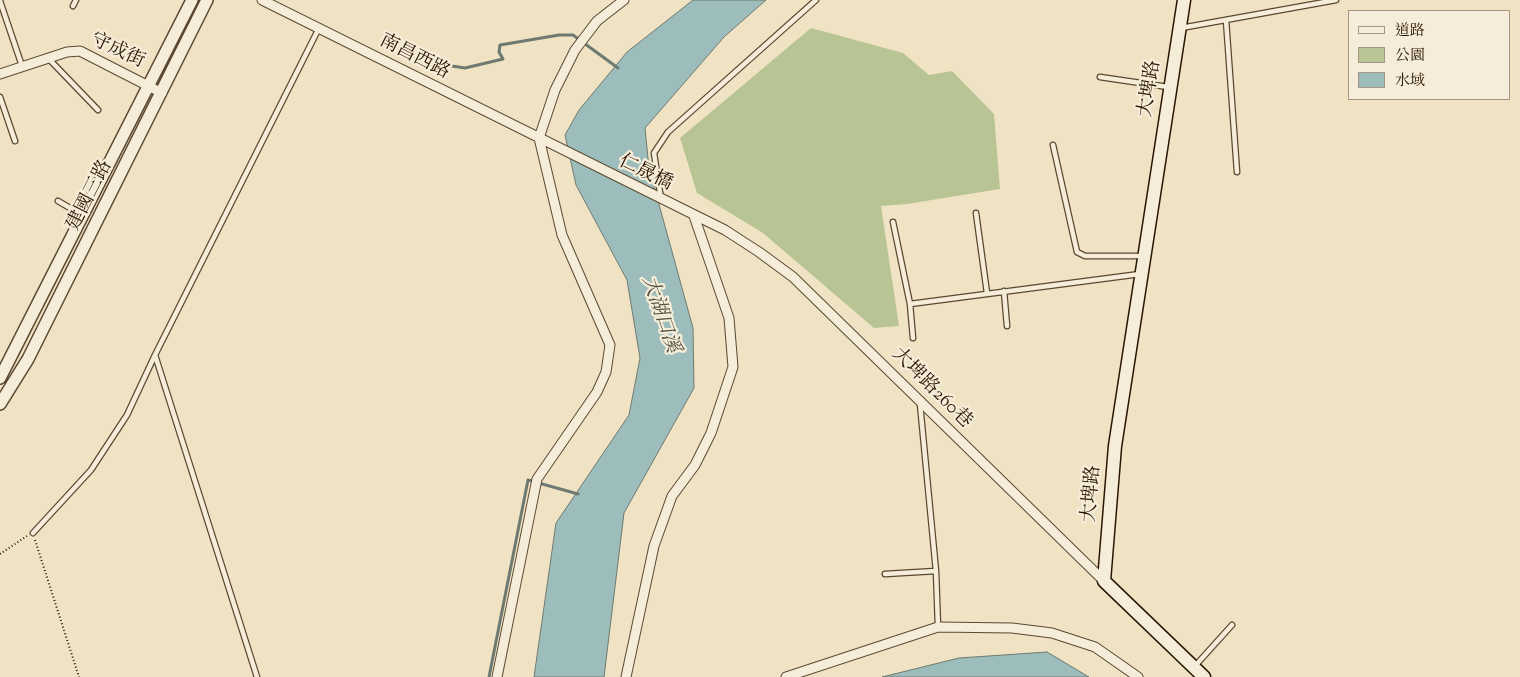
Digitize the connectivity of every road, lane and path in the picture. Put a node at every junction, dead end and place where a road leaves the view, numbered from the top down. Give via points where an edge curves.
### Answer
1 (76, 0) edge
2 (192, 0) edge
3 (207, 0) edge
4 (262, 0) edge
5 (624, 0) edge
6 (816, 0) edge
7 (1184, 0) edge
8 (1336, 0) edge
9 (0, 1) edge
10 (73, 6) dead end
11 (1226, 20) junction
12 (319, 28) junction
13 (1180, 28) junction
14 (48, 58) junction
15 (22, 66) junction
16 (0, 74) edge
17 (1100, 78) dead end
18 (149, 86) junction
19 (1170, 88) junction
20 (162, 92) junction
21 (0, 97) edge
22 (98, 110) dead end
23 (539, 138) junction
24 (15, 141) dead end
25 (550, 145) joint
26 (1053, 145) dead end
27 (1237, 172) dead end
28 (661, 200) junction
29 (58, 201) dead end
30 (976, 214) dead end
31 (83, 216) junction
32 (694, 216) junction
33 (893, 222) dead end
34 (725, 230) joint
35 (1146, 256) junction
36 (1144, 273) junction
37 (1004, 291) junction
38 (987, 293) junction
39 (910, 304) junction
40 (1008, 326) dead end
41 (913, 338) dead end
42 (155, 355) junction
43 (0, 378) edge
44 (920, 400) junction
45 (0, 404) edge
46 (33, 533) junction
47 (0, 554) edge
48 (936, 571) junction
49 (885, 574) dead end
50 (1104, 581) junction
51 (1232, 625) dead end
52 (938, 627) junction
53 (1194, 667) junction
54 (79, 677) edge
55 (257, 677) edge
56 (497, 677) edge
57 (626, 677) edge
58 (786, 677) edge
59 (1138, 677) edge
60 (1204, 677) edge

1 - 10 lane
2 - 18 street, 建國三路
3 - 20 street, 建國三路
4 - 12 street, 南昌西路
5 - 23 street via 597,21 575,50 555,90
6 - 28 lane via 668,132 654,153
7 - 13 main road, 大埤路
8 - 11 lane
9 - 15 lane
11 - 13 lane
11 - 27 lane
12 - 23 street, 南昌西路
12 - 42 lane
13 - 19 main road, 大埤路
14 - 15 street, 守成街
14 - 18 street, 守成街 via 80,51
14 - 22 lane
15 - 16 street, 守成街
17 - 19 lane
18 - 20 street, 守成街
18 - 31 street, 建國三路
19 - 35 main road, 大埤路
20 - 45 street, 建國三路 via 28,359
21 - 24 lane
23 - 25 street, 南昌西路
23 - 56 street via 562,235 610,345 606,372 597,392 537,480
25 - 28 street, 仁晟橋
26 - 35 lane via 1077,252 1085,256
28 - 32 street, 仁晟橋
29 - 31 lane
30 - 38 lane
31 - 43 street, 建國三路
32 - 34 street, 仁晟橋
32 - 57 street via 729,318 733,367 711,433 696,465 672,496 654,546
33 - 39 lane
34 - 44 street, 大埤路260巷 via 793,277
35 - 36 main road, 大埤路
36 - 37 lane
36 - 50 main road, 大埤路 via 1115,446
37 - 38 lane
37 - 40 lane
38 - 39 lane
39 - 41 lane
42 - 46 lane via 128,415 108,446
42 - 55 lane
44 - 48 lane
44 - 50 street, 大埤路260巷
46 - 47 path
46 - 54 path
48 - 49 lane
48 - 52 lane
50 - 53 main road
51 - 53 lane
52 - 58 street
52 - 59 street via 1012,628 1052,633 1095,647
53 - 60 main road

